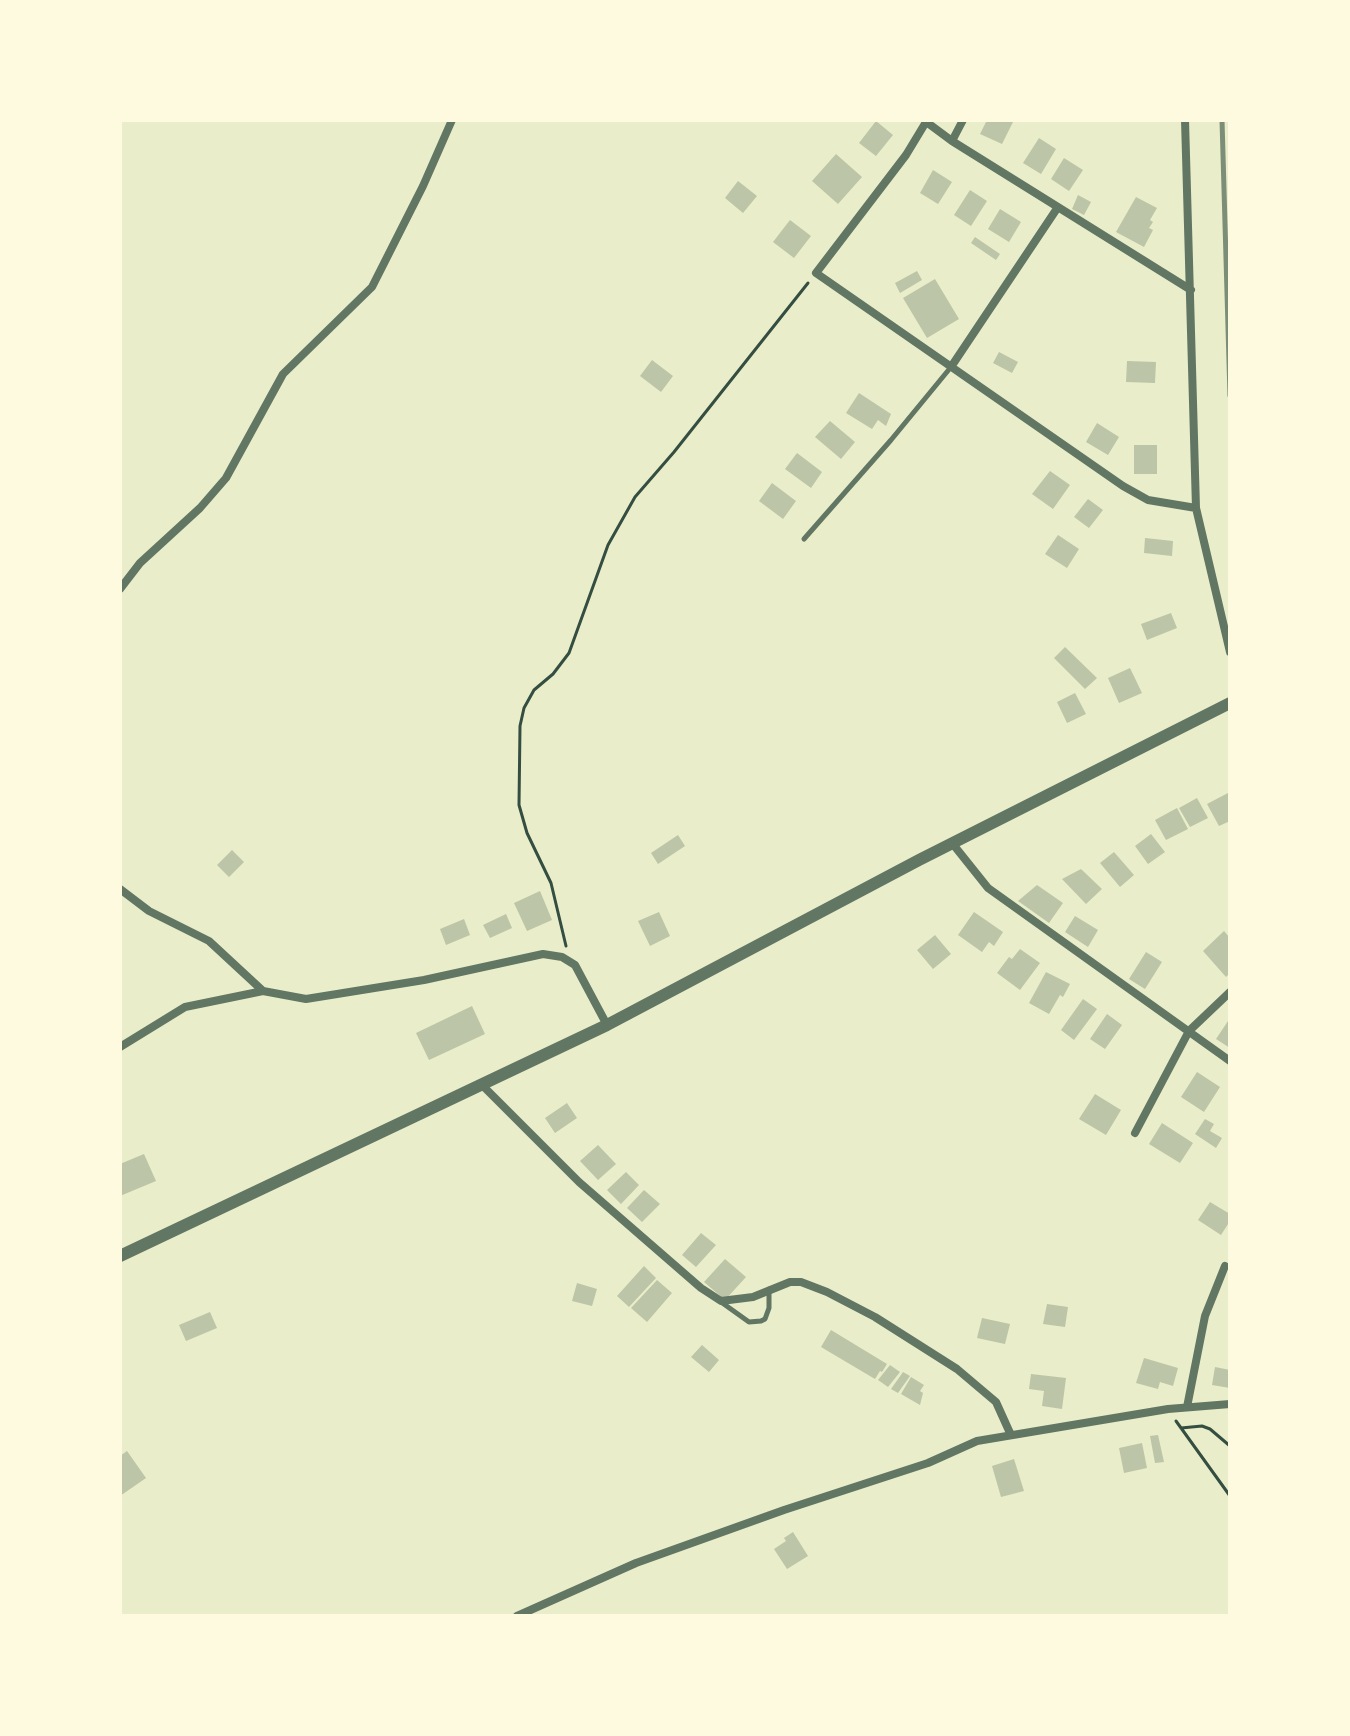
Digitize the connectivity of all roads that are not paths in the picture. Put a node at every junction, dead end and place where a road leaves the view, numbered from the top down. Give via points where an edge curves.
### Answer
1 (452, 120) edge
2 (963, 120) edge
3 (1185, 120) edge
4 (925, 121) edge
5 (952, 141) junction
6 (1058, 207) junction
7 (1191, 290) junction
8 (951, 367) junction
9 (1196, 508) junction
10 (804, 539) dead end
11 (120, 589) edge
12 (1230, 652) edge
13 (1230, 703) edge
14 (952, 843) junction
15 (120, 889) edge
16 (263, 991) junction
17 (1230, 992) edge
18 (607, 1025) junction
19 (1189, 1031) junction
20 (120, 1047) edge
21 (1230, 1061) edge
22 (483, 1086) junction
23 (1135, 1133) dead end
24 (120, 1256) edge
25 (1225, 1266) dead end
26 (769, 1289) junction
27 (721, 1301) junction
28 (1230, 1404) edge
29 (1187, 1407) junction
30 (1010, 1433) junction
31 (517, 1616) edge

1 - 11 street via 372,287 283,374 226,478
2 - 5 street
3 - 7 street
4 - 5 street
4 - 8 street via 906,155 816,273
5 - 6 street
6 - 7 street
6 - 8 street
7 - 9 street
8 - 9 street via 1148,500
8 - 10 lane
9 - 12 street
13 - 14 street
14 - 18 street
14 - 19 street via 988,888
15 - 16 street via 149,911 209,941
16 - 18 street via 306,999 543,954 575,965
16 - 20 street via 185,1007
17 - 19 street
18 - 22 street
19 - 21 street
19 - 23 street
22 - 24 street
22 - 27 street via 579,1182
25 - 29 street via 1205,1316
26 - 27 street
26 - 27 lane via 769,1308 761,1321 749,1322
26 - 30 street via 801,1282 875,1317 957,1369 996,1402
28 - 29 street
29 - 30 street
30 - 31 street via 636,1563

